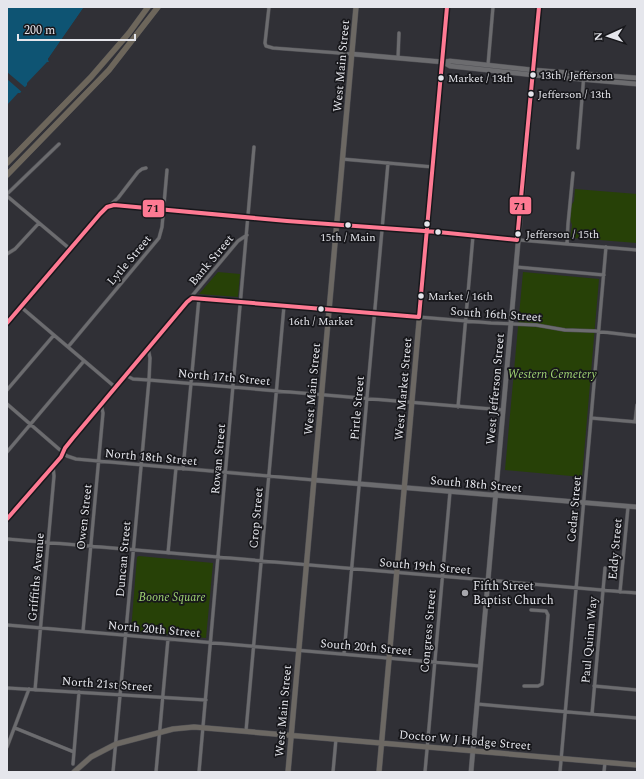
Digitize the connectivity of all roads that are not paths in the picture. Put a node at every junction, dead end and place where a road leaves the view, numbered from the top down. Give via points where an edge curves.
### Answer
1 (148, 7) edge
2 (158, 7) edge
3 (269, 7) edge
4 (356, 7) edge
5 (447, 7) edge
6 (493, 7) edge
7 (539, 7) edge
8 (399, 33) dead end
9 (352, 54) junction
10 (398, 58) junction
11 (443, 62) junction
12 (488, 65) junction
13 (533, 73) junction
14 (584, 77) junction
15 (637, 78) edge
16 (637, 84) edge
17 (59, 144) dead end
18 (254, 147) dead end
19 (578, 148) dead end
20 (342, 159) junction
21 (7, 163) edge
22 (388, 163) junction
23 (433, 167) junction
24 (146, 168) dead end
25 (167, 170) dead end
26 (573, 173) dead end
27 (7, 175) edge
28 (7, 195) edge
29 (107, 207) junction
30 (164, 210) junction
31 (249, 217) junction
32 (38, 223) junction
33 (336, 224) junction
34 (383, 228) junction
35 (426, 232) junction
36 (247, 234) junction
37 (473, 236) junction
38 (517, 240) junction
39 (567, 244) junction
40 (606, 247) junction
41 (70, 249) junction
42 (637, 250) edge
43 (7, 254) edge
44 (516, 267) junction
45 (604, 275) junction
46 (192, 298) junction
47 (199, 298) junction
48 (241, 303) junction
49 (284, 306) junction
50 (21, 307) junction
51 (329, 310) junction
52 (375, 314) junction
53 (419, 317) junction
54 (465, 321) junction
55 (7, 324) edge
56 (511, 324) junction
57 (598, 332) junction
58 (54, 335) junction
59 (637, 336) edge
60 (68, 347) junction
61 (148, 348) junction
62 (84, 361) junction
63 (125, 375) junction
64 (148, 380) junction
65 (191, 384) junction
66 (115, 387) junction
67 (234, 387) junction
68 (7, 390) edge
69 (276, 391) junction
70 (322, 395) junction
71 (367, 399) junction
72 (412, 402) junction
73 (7, 404) edge
74 (101, 404) junction
75 (637, 405) edge
76 (458, 407) junction
77 (503, 410) junction
78 (591, 418) junction
79 (636, 422) edge
80 (31, 424) junction
81 (7, 452) edge
82 (63, 453) junction
83 (98, 462) junction
84 (141, 465) junction
85 (53, 466) junction
86 (176, 468) junction
87 (184, 469) junction
88 (226, 472) junction
89 (268, 476) junction
90 (314, 480) junction
91 (359, 484) junction
92 (404, 488) junction
93 (450, 492) junction
94 (496, 496) junction
95 (584, 504) junction
96 (628, 507) junction
97 (637, 507) edge
98 (7, 519) edge
99 (7, 539) edge
100 (48, 542) junction
101 (90, 546) junction
102 (133, 550) junction
103 (168, 553) junction
104 (218, 557) junction
105 (261, 561) junction
106 (306, 565) junction
107 (605, 568) dead end
108 (352, 569) junction
109 (397, 573) junction
110 (442, 577) junction
111 (488, 581) junction
112 (576, 588) junction
113 (602, 590) junction
114 (620, 592) junction
115 (637, 593) edge
116 (531, 610) dead end
117 (7, 626) edge
118 (41, 628) junction
119 (83, 632) junction
120 (126, 635) junction
121 (168, 639) junction
122 (211, 642) junction
123 (254, 646) junction
124 (298, 650) junction
125 (344, 654) junction
126 (389, 658) junction
127 (435, 662) junction
128 (480, 666) junction
129 (524, 686) dead end
130 (594, 686) junction
131 (7, 688) edge
132 (29, 689) junction
133 (35, 690) junction
134 (637, 690) edge
135 (79, 692) junction
136 (120, 695) junction
137 (163, 698) junction
138 (206, 700) junction
139 (477, 704) junction
140 (565, 712) junction
141 (592, 714) junction
142 (637, 718) edge
143 (15, 728) junction
144 (203, 728) junction
145 (246, 731) junction
146 (160, 732) junction
147 (291, 735) junction
148 (336, 739) junction
149 (382, 743) junction
150 (116, 744) junction
151 (7, 747) edge
152 (427, 747) junction
153 (473, 751) junction
154 (74, 752) junction
155 (561, 759) junction
156 (605, 762) junction
157 (73, 764) dead end
158 (637, 765) edge
159 (76, 771) edge
160 (113, 772) edge
161 (156, 772) edge
162 (199, 772) edge
163 (288, 772) edge
164 (333, 772) edge
165 (379, 772) edge
166 (425, 772) edge
167 (471, 772) edge
168 (560, 772) edge
169 (604, 772) edge

1 - 21 highway via 91,78
2 - 27 highway via 109,70
3 - 9 street via 265,45 273,48
4 - 9 main road, West Main Street
5 - 11 main road, West Market Street
6 - 12 street
7 - 13 street, West Jefferson Street
8 - 10 street
9 - 10 street
9 - 20 main road, West Main Street
10 - 11 street
11 - 12 street
11 - 13 street via 450,66
11 - 23 main road, West Market Street
12 - 13 street
13 - 14 street
13 - 38 street, West Jefferson Street
14 - 15 street
14 - 16 street
14 - 19 street
17 - 28 street
18 - 31 street, Rowan Street
20 - 22 street
20 - 33 main road, West Main Street
22 - 23 street
22 - 34 street, Pirtle Street
23 - 35 main road, West Market Street
24 - 29 street via 138,172 118,198
25 - 30 street, Lytle Street
26 - 39 street
28 - 32 street
29 - 30 street
29 - 41 street
30 - 31 street
30 - 60 street, Lytle Street via 162,231 155,244
31 - 33 street
31 - 36 street, Rowan Street
32 - 41 street
32 - 43 street via 15,249
33 - 34 street
33 - 51 main road, West Main Street
34 - 35 street
34 - 52 street, Pirtle Street
35 - 37 street
35 - 53 main road, West Market Street
36 - 46 street, Bank Street via 238,241
36 - 48 street, Rowan Street
37 - 38 street
37 - 54 street
38 - 39 street
38 - 44 street, West Jefferson Street
39 - 40 street
40 - 42 street
40 - 45 street, Cedar Street
41 - 50 street
44 - 45 street
44 - 56 street, West Jefferson Street
45 - 57 street, Cedar Street
46 - 47 street, South 16th Street
46 - 61 street, Bank Street
47 - 48 street, South 16th Street
47 - 65 street
48 - 49 street, South 16th Street
48 - 67 street, Rowan Street
49 - 51 street, South 16th Street
49 - 69 street, Crop Street
50 - 55 street
50 - 58 street
51 - 52 street, South 16th Street
51 - 70 main road, West Main Street
52 - 53 street, South 16th Street
52 - 71 street, Pirtle Street
53 - 54 street, South 16th Street
53 - 72 main road, West Market Street
54 - 56 street, South 16th Street
54 - 76 street
56 - 57 street, South 16th Street
56 - 77 street, West Jefferson Street
57 - 59 street, South 16th Street
57 - 78 street, Cedar Street
58 - 60 street
58 - 68 street
60 - 62 street
61 - 63 street, Bank Street
61 - 64 street, Duncan Street
62 - 66 street
62 - 80 street
63 - 64 street, North 17th Street via 133,379
63 - 66 street, Bank Street
64 - 65 street, North 17th Street
64 - 84 street, Duncan Street
65 - 67 street, North 17th Street
65 - 87 street
66 - 74 street, Bank Street
67 - 69 street, North 17th Street
67 - 88 street, Rowan Street
69 - 70 street, North 17th Street
69 - 89 street, Crop Street
70 - 71 street, North 17th Street
70 - 90 main road, West Main Street
71 - 72 street, North 17th Street
71 - 91 street, Pirtle Street
72 - 76 street, North 17th Street
72 - 92 main road, West Market Street
73 - 80 street, North 18th Street
74 - 82 street, Bank Street
74 - 83 street, Owen Street via 103,413
75 - 79 street
76 - 77 street, North 17th Street
77 - 94 street, West Jefferson Street
78 - 79 street
78 - 95 street, Cedar Street
80 - 81 street
80 - 82 street, North 18th Street
82 - 83 street, North 18th Street via 76,459
82 - 85 street, Bank Street
83 - 84 street, North 18th Street
83 - 101 street, Owen Street
84 - 86 street, North 18th Street
84 - 102 street, Duncan Street
85 - 98 street, Bank Street
85 - 100 street, Griffiths Avenue
86 - 87 street, North 18th Street
86 - 103 street
87 - 88 street, North 18th Street
88 - 89 street, North 18th Street
88 - 104 street, Rowan Street
89 - 90 street, North 18th Street
89 - 105 street, Crop Street
90 - 91 street, South 18th Street
90 - 106 main road, West Main Street
91 - 92 street, South 18th Street
91 - 108 street, Pirtle Street
92 - 93 street, South 18th Street
92 - 109 main road, West Market Street
93 - 94 street, South 18th Street
93 - 110 street, Congress Street
94 - 95 street, South 18th Street
94 - 111 street, West Jefferson Street
95 - 96 street, South 18th Street
95 - 112 street, Cedar Street
96 - 97 street, South 18th Street
96 - 114 street, Eddy Street
99 - 100 street, South 19th Street
100 - 101 street, South 19th Street
100 - 118 street, Griffiths Avenue
101 - 102 street, South 19th Street
101 - 119 street, Owen Street
102 - 103 street, South 19th Street
102 - 120 street, Duncan Street
103 - 104 street, South 19th Street
104 - 105 street, South 19th Street
104 - 122 street, Rowan Street
105 - 106 street, South 19th Street
105 - 123 street, Crop Street
106 - 108 street, South 19th Street
106 - 124 main road, West Main Street
107 - 113 street, Paul Quinn Way
108 - 109 street, South 19th Street
108 - 125 street, Pirtle Street
109 - 110 street, South 19th Street
109 - 126 main road, West Market Street
110 - 111 street, South 19th Street
110 - 127 street, Congress Street
111 - 112 street, South 19th Street
111 - 128 street, West Jefferson Street
112 - 113 street, South 19th Street
112 - 140 street, Cedar Street
113 - 114 street, South 19th Street
113 - 130 street, Paul Quinn Way
114 - 115 street, South 19th Street
116 - 129 street via 546,611 548,615 542,684
117 - 118 street, North 20th Street
118 - 119 street, North 20th Street
118 - 133 street, Griffiths Avenue
119 - 120 street, North 20th Street
120 - 121 street, North 20th Street
120 - 136 street, Duncan Street
121 - 122 street, North 20th Street
121 - 137 street
122 - 123 street, North 20th Street
122 - 138 street, Rowan Street
123 - 124 street, North 20th Street
123 - 145 street, Crop Street
124 - 125 street, South 20th Street
124 - 147 main road, West Main Street
125 - 126 street, South 20th Street
126 - 127 street, South 20th Street
126 - 149 main road, West Market Street
127 - 128 street, South 20th Street
127 - 152 street, Congress Street
128 - 139 street, West Jefferson Street
130 - 134 street
130 - 141 street, Paul Quinn Way
131 - 132 street, North 21st Street
132 - 133 street, North 21st Street
132 - 143 street
133 - 135 street, North 21st Street
135 - 136 street, North 21st Street
135 - 154 street
136 - 137 street, North 21st Street
136 - 150 street, Duncan Street
137 - 138 street, North 21st Street
137 - 146 street
138 - 144 street, Rowan Street
139 - 140 street
139 - 153 street, West Jefferson Street
140 - 141 street
140 - 155 street, Cedar Street
141 - 142 street
143 - 151 street
143 - 154 street
144 - 145 main road
144 - 146 main road via 182,727
144 - 162 street, Rowan Street
145 - 147 main road
146 - 150 main road
146 - 161 street
147 - 148 main road, Doctor W J Hodge Street
147 - 163 main road, West Main Street
148 - 149 main road, Doctor W J Hodge Street
148 - 164 street
149 - 152 main road, Doctor W J Hodge Street
149 - 165 main road, West Market Street
150 - 159 main road via 95,754
150 - 160 street, Duncan Street
152 - 153 main road, Doctor W J Hodge Street
152 - 166 street, Congress Street
153 - 155 main road, Doctor W J Hodge Street
153 - 167 street, West Jefferson Street
154 - 157 street
155 - 156 main road, Doctor W J Hodge Street
155 - 168 street, Cedar Street
156 - 158 main road, Doctor W J Hodge Street
156 - 169 street

